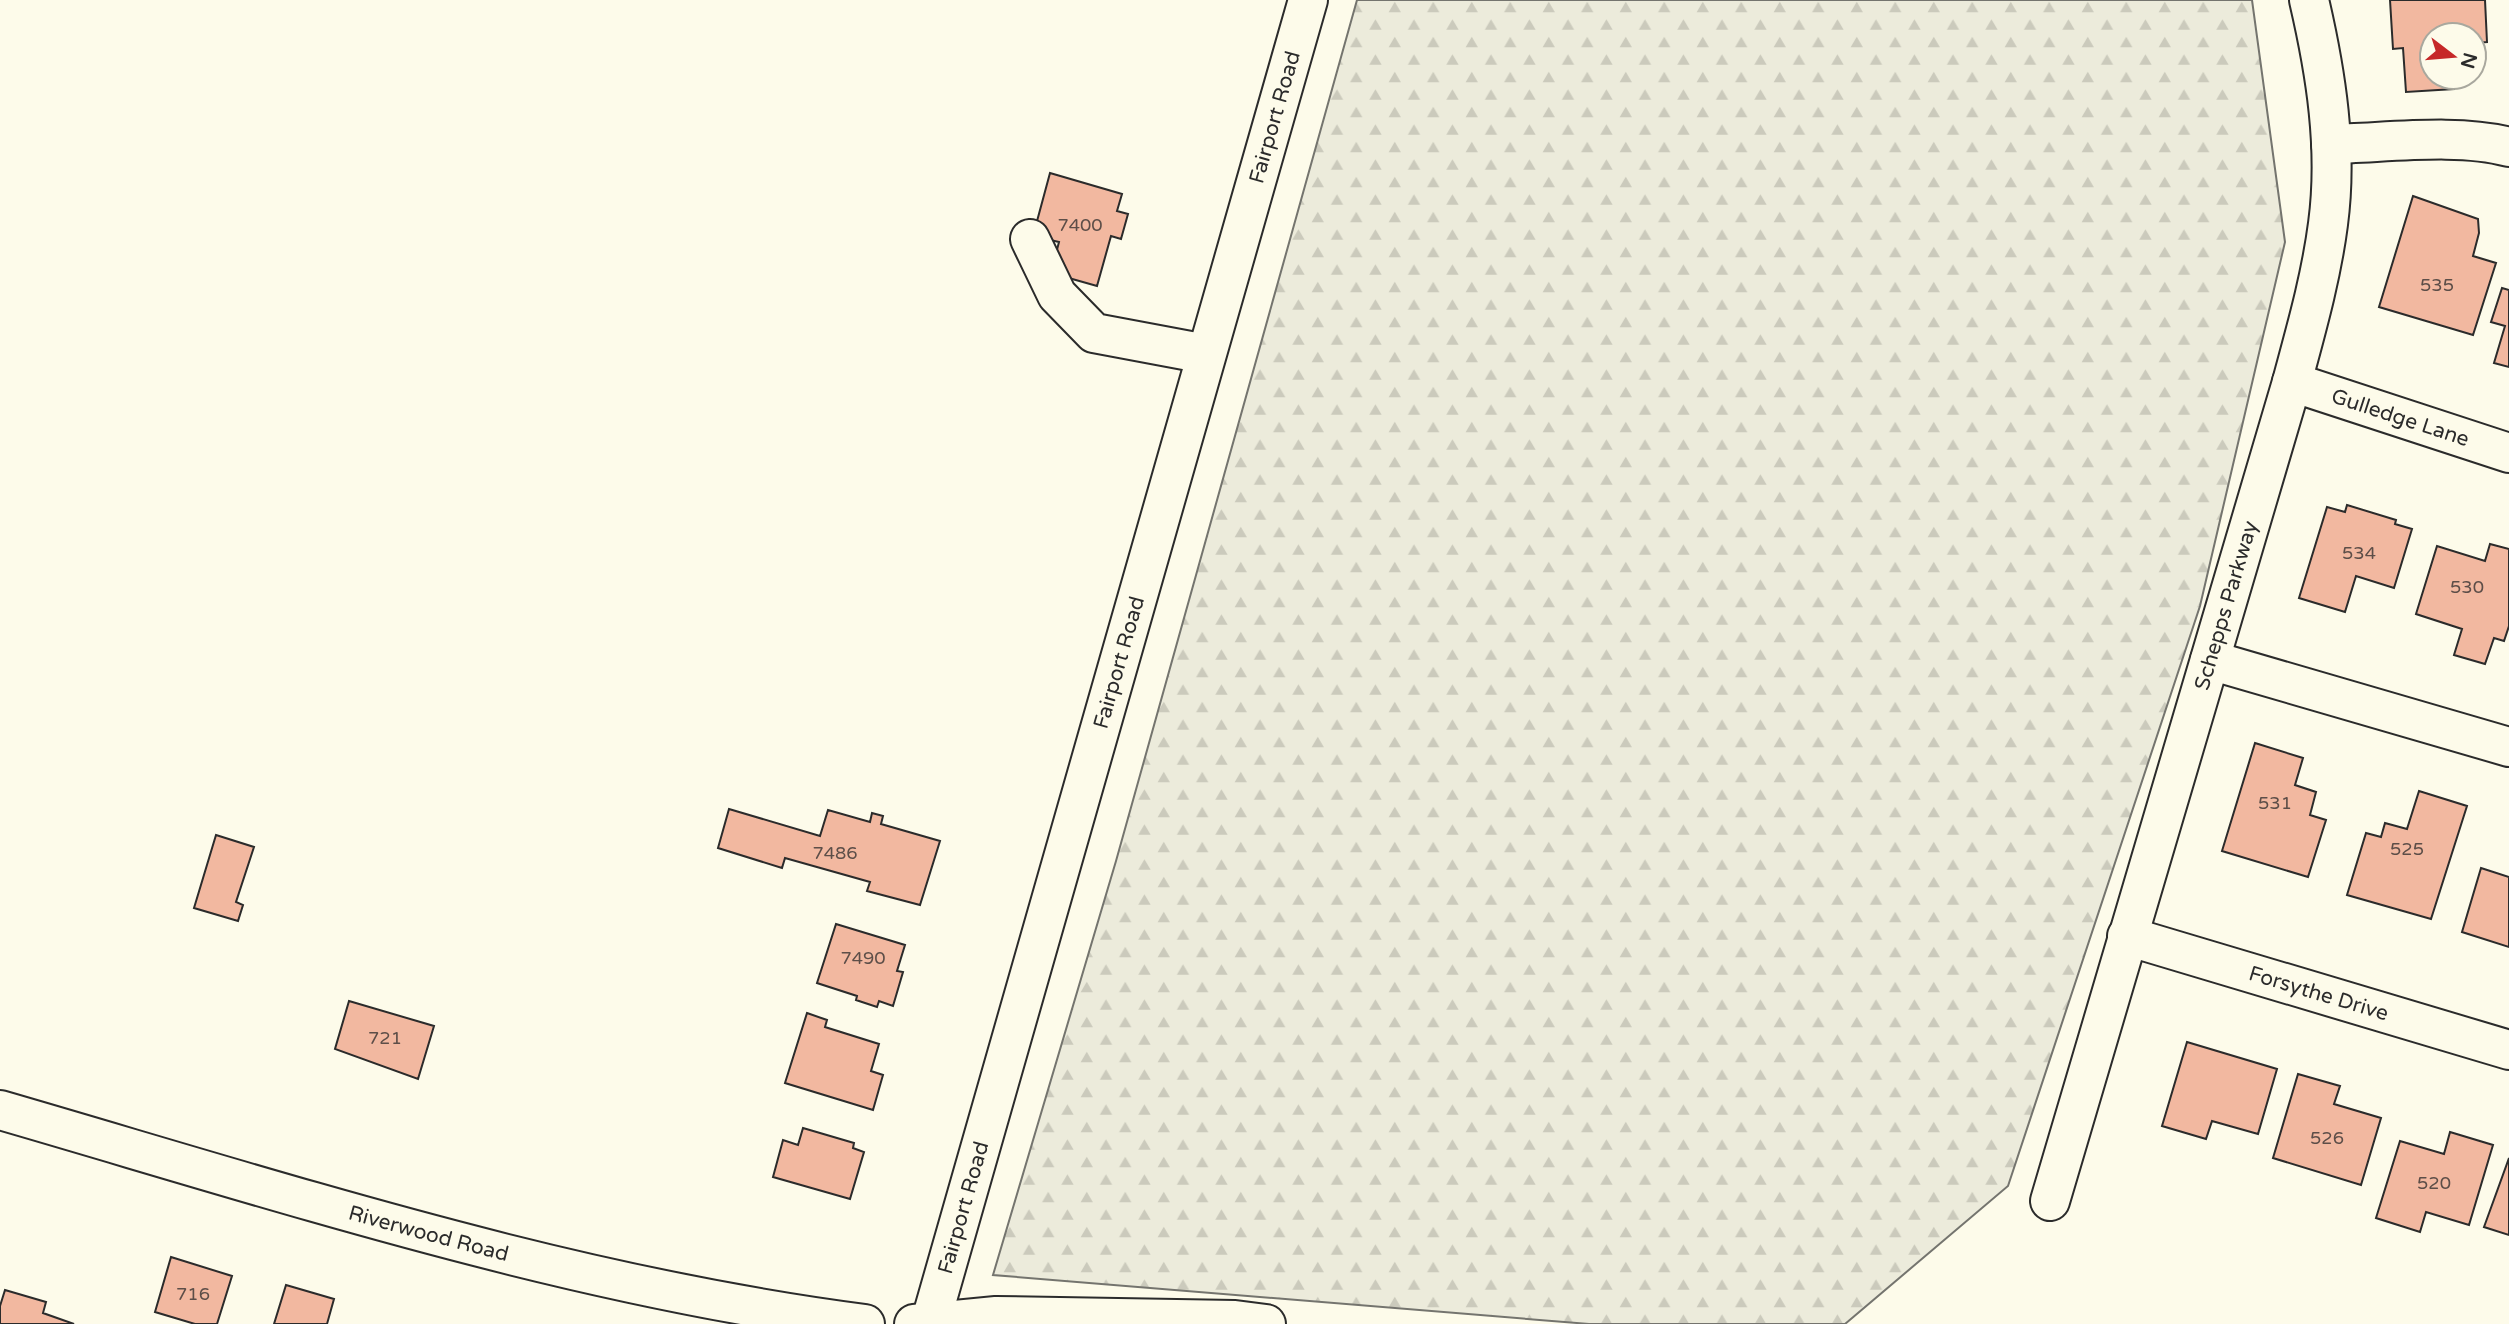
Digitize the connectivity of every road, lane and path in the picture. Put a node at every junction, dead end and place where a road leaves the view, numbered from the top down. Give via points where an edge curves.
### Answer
1 (1308, 0) edge
2 (2309, 0) edge
3 (2331, 144) junction
4 (2509, 147) edge
5 (1030, 239) dead end
6 (1206, 355) junction
7 (2292, 382) junction
8 (2509, 453) edge
9 (2210, 660) junction
10 (2509, 747) edge
11 (2127, 936) junction
12 (2509, 1050) edge
13 (0, 1110) edge
14 (2050, 1201) dead end
15 (865, 1324) edge
16 (914, 1324) edge
17 (930, 1324) edge
18 (1266, 1324) edge

1 - 6 street, Fairport Road
2 - 3 street, Schepps Parkway via 2323,61
3 - 4 street via 2461,140
3 - 7 street, Schepps Parkway via 2329,223
5 - 6 street via 1056,295 1094,333
6 - 17 street, Fairport Road
7 - 8 street, Gulledge Lane
7 - 9 street, Schepps Parkway
9 - 10 street
9 - 11 street, Schepps Parkway
11 - 12 street, Forsythe Drive
11 - 14 street, Schepps Parkway
13 - 15 street, Riverwood Road via 483,1250 655,1289
16 - 17 street
17 - 18 street via 996,1316

